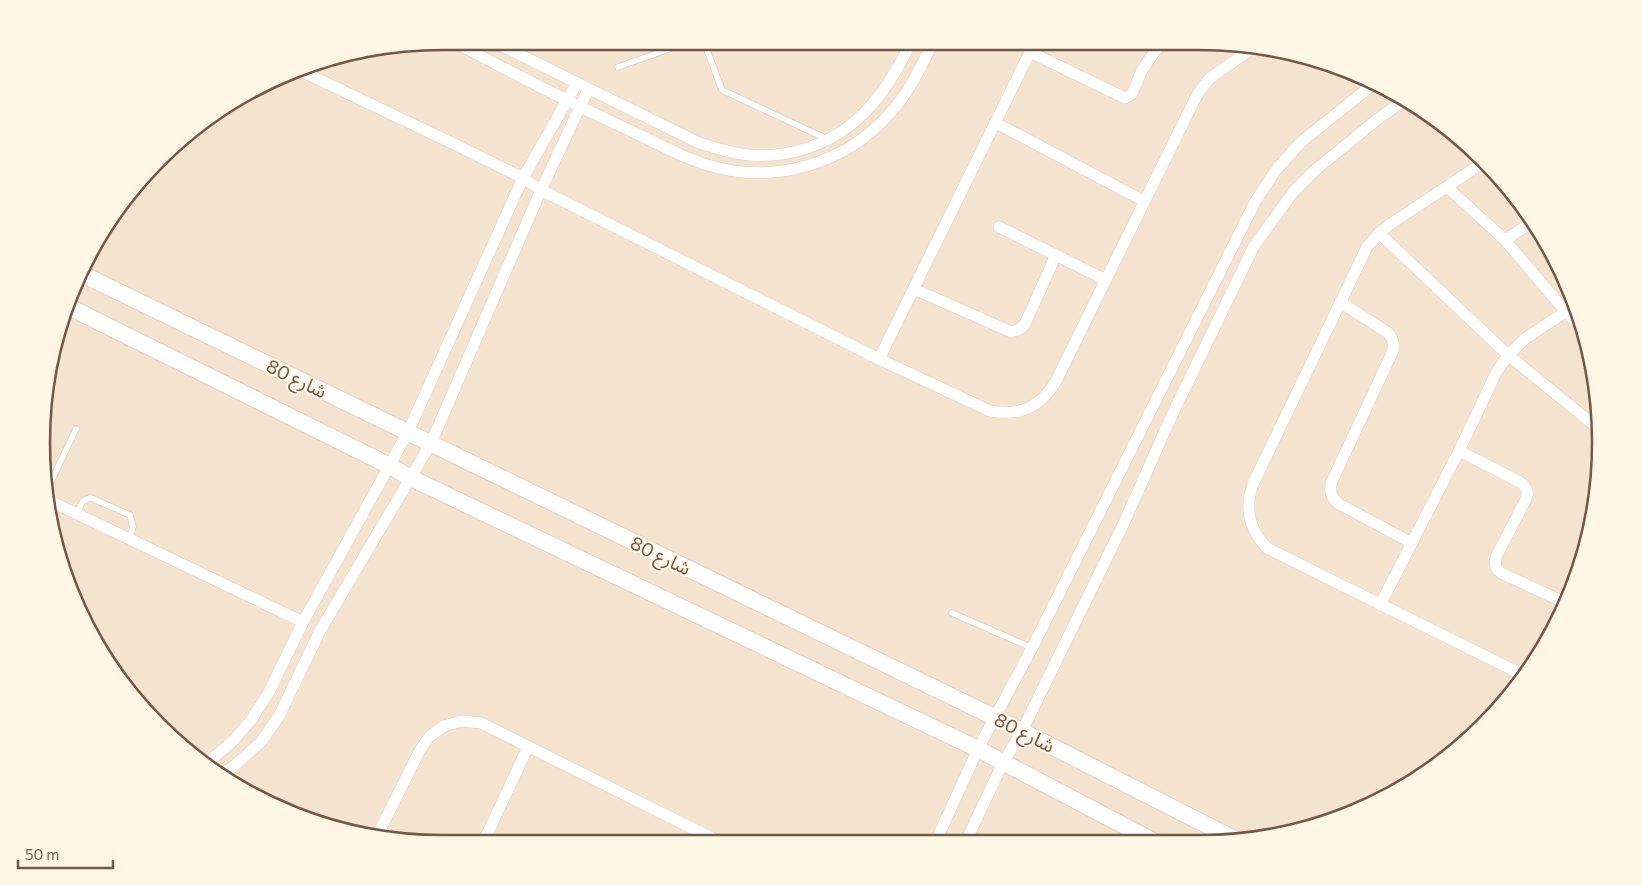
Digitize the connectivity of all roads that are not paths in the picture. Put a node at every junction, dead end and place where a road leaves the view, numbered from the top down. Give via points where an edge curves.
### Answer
1 (469, 50) edge
2 (510, 50) edge
3 (666, 50) edge
4 (707, 50) edge
5 (907, 50) edge
6 (928, 50) edge
7 (1032, 50) edge
8 (1038, 50) edge
9 (1155, 50) edge
10 (1239, 52) edge
11 (1247, 53) edge
12 (1242, 56) junction
13 (618, 67) dead end
14 (308, 74) edge
15 (577, 83) junction
16 (1368, 88) edge
17 (588, 90) junction
18 (567, 101) junction
19 (1399, 104) edge
20 (580, 107) junction
21 (996, 123) junction
22 (828, 139) junction
23 (1478, 166) edge
24 (523, 178) junction
25 (1447, 187) junction
26 (541, 190) junction
27 (1144, 201) junction
28 (1527, 226) edge
29 (998, 227) dead end
30 (1379, 233) junction
31 (1505, 240) junction
32 (1056, 255) junction
33 (87, 276) edge
34 (1106, 280) junction
35 (914, 289) junction
36 (1340, 302) junction
37 (1566, 303) edge
38 (74, 309) edge
39 (1569, 310) edge
40 (1508, 356) junction
41 (880, 359) junction
42 (1591, 423) edge
43 (76, 429) dead end
44 (408, 432) junction
45 (431, 443) junction
46 (1459, 451) junction
47 (390, 466) junction
48 (411, 478) junction
49 (52, 480) edge
50 (55, 503) edge
51 (78, 514) junction
52 (129, 539) junction
53 (1412, 543) junction
54 (1559, 600) edge
55 (1380, 605) junction
56 (952, 613) dead end
57 (303, 622) junction
58 (1032, 648) junction
59 (1518, 672) edge
60 (994, 716) junction
61 (1022, 731) junction
62 (528, 747) junction
63 (978, 749) junction
64 (211, 760) edge
65 (1003, 763) junction
66 (227, 771) edge
67 (380, 830) edge
68 (1224, 834) edge
69 (488, 835) edge
70 (704, 835) edge
71 (939, 835) edge
72 (969, 835) edge
73 (1141, 835) edge

1 - 18 street
2 - 15 street
3 - 13 lane
4 - 22 lane via 722,90
5 - 22 street via 877,99 851,125
6 - 20 street via 907,91 871,132 849,148 820,162 788,171 756,174 713,167
7 - 21 street
8 - 9 street via 1125,98 1132,94
10 - 12 street
11 - 12 street
12 - 27 street via 1209,80 1197,95
14 - 24 street
15 - 17 street
15 - 18 street
16 - 58 street via 1301,142 1276,170 1255,202
17 - 20 street
17 - 22 street via 698,142 743,155 791,152
18 - 20 street
18 - 24 street
19 - 61 street via 1314,171 1294,191 1254,246
20 - 26 street
21 - 27 street
21 - 35 street
23 - 25 street
24 - 26 street
24 - 44 street
25 - 30 street
25 - 31 street
26 - 41 street
26 - 45 street
27 - 34 street
28 - 31 street
29 - 32 street
30 - 36 street via 1367,247
30 - 40 street
31 - 37 street
32 - 34 street
32 - 35 street via 1025,324 1014,332
33 - 44 street, شارع 80
34 - 41 street via 1056,381 1040,402 1029,408 1010,413 990,411
35 - 41 street
36 - 53 street via 1387,332 1394,346 1330,491 1339,504
36 - 55 street via 1253,484 1248,501 1249,518 1259,540 1267,548
38 - 47 street, شارع 80
39 - 40 street via 1526,338
40 - 42 street
40 - 46 street via 1496,373
43 - 49 lane
44 - 45 street, شارع 80
44 - 47 street
45 - 48 street
45 - 60 street, شارع 80
46 - 53 street
46 - 54 street via 1524,485 1526,499 1496,557 1495,566 1501,574
47 - 48 street, شارع 80
47 - 57 street
48 - 63 street, شارع 80
48 - 66 street via 320,631 279,716 261,742
50 - 51 street
51 - 52 street
51 - 52 lane via 82,502 91,498 130,515 133,527
52 - 57 street
53 - 55 street
55 - 59 street
56 - 58 lane
57 - 64 street via 269,692 251,720
58 - 60 street
60 - 61 street, شارع 80
60 - 63 street
61 - 65 street
61 - 68 street, شارع 80
62 - 67 street via 481,723 462,721 444,726 429,737 419,752
62 - 69 street
62 - 70 street
63 - 65 street, شارع 80
63 - 71 street
65 - 72 street
65 - 73 street, شارع 80

